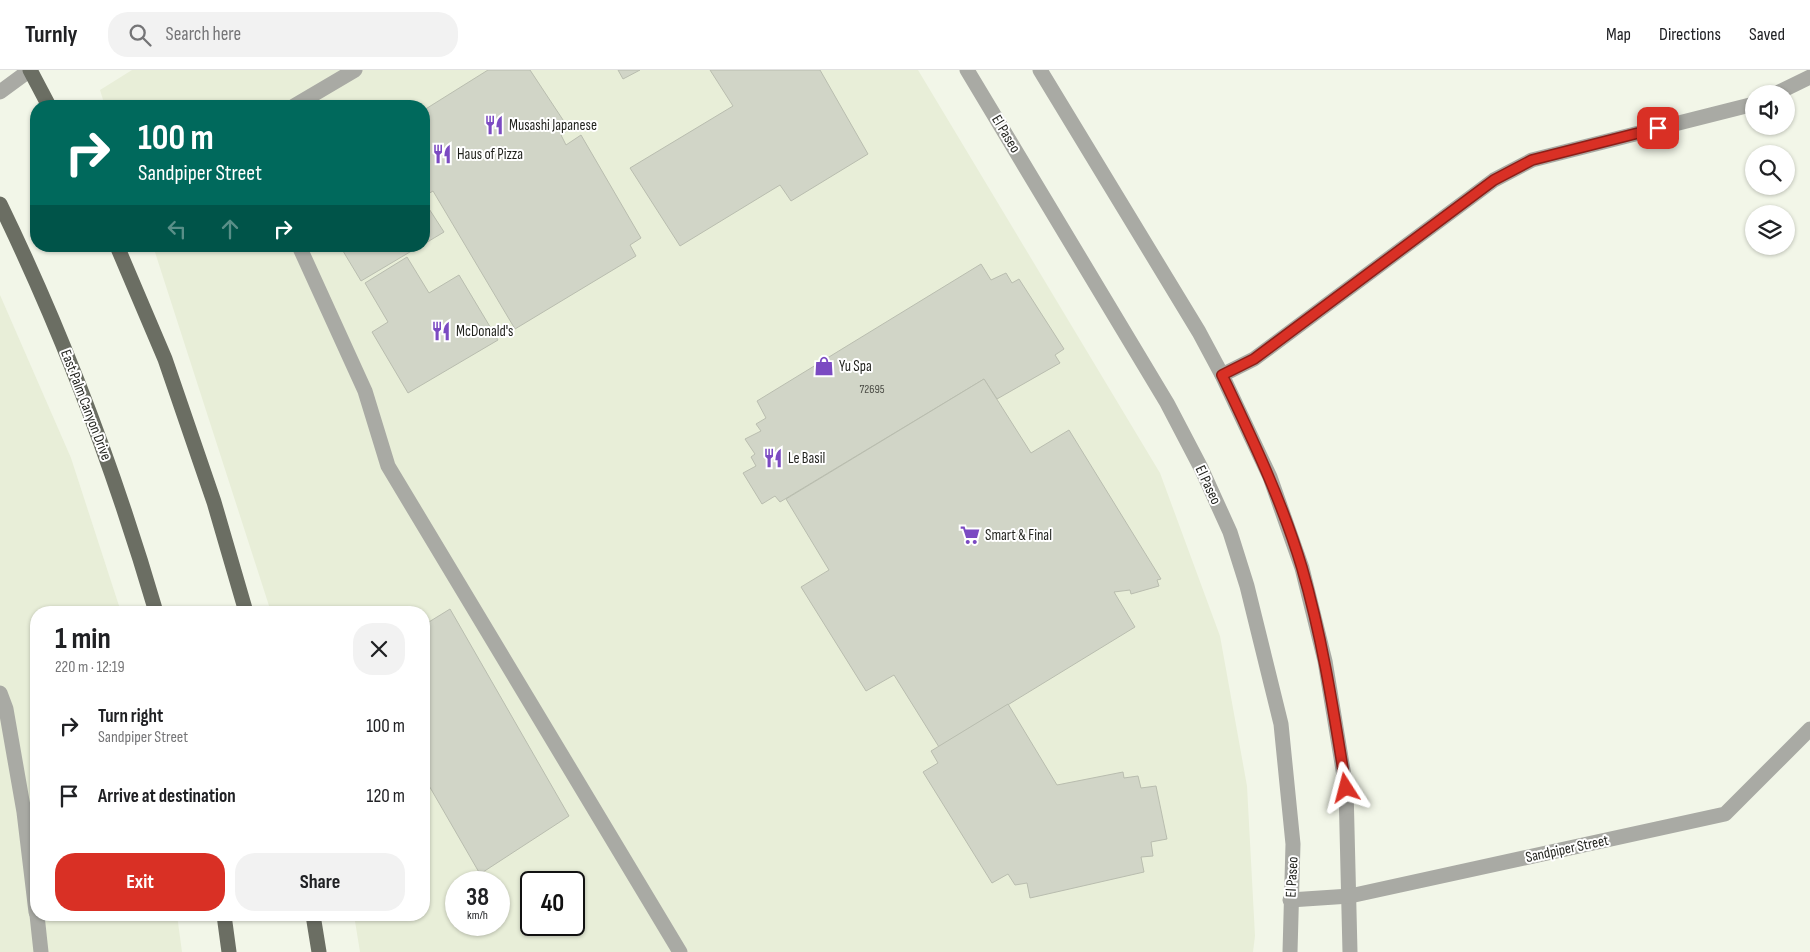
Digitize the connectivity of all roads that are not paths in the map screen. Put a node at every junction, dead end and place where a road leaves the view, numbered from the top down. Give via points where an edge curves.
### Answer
1 (30, 70) edge
2 (355, 70) edge
3 (968, 70) edge
4 (1040, 70) edge
5 (1810, 77) edge
6 (1794, 85) edge
7 (0, 92) edge
8 (45, 100) edge
9 (304, 100) edge
10 (1745, 106) edge
11 (0, 204) edge
12 (120, 252) edge
13 (302, 252) edge
14 (1222, 375) junction
15 (154, 606) edge
16 (244, 606) edge
17 (0, 693) edge
18 (1810, 729) edge
19 (30, 862) edge
20 (1350, 896) junction
21 (1290, 900) junction
22 (37, 921) edge
23 (225, 921) edge
24 (314, 921) edge
25 (41, 952) edge
26 (229, 952) edge
27 (319, 952) edge
28 (680, 952) edge
29 (1290, 952) edge
30 (1350, 952) edge

1 - 7 street
1 - 8 main road
2 - 9 street
3 - 21 street, El Paseo via 1168,403 1230,532 1247,586 1281,724 1293,844
4 - 14 street
5 - 6 street
10 - 14 street via 1532,160 1494,180 1254,359
11 - 15 main road, East Palm Canyon Drive via 41,290 82,389 132,531
12 - 16 main road via 168,368 214,502
13 - 28 street via 365,391 388,466
14 - 20 street via 1270,477 1302,568 1323,652 1346,788
17 - 19 street via 6,709
18 - 20 street, Sandpiper Street via 1725,814
20 - 21 street, Sandpiper Street
20 - 30 street
21 - 29 street, El Paseo
22 - 25 street
23 - 26 main road
24 - 27 main road

